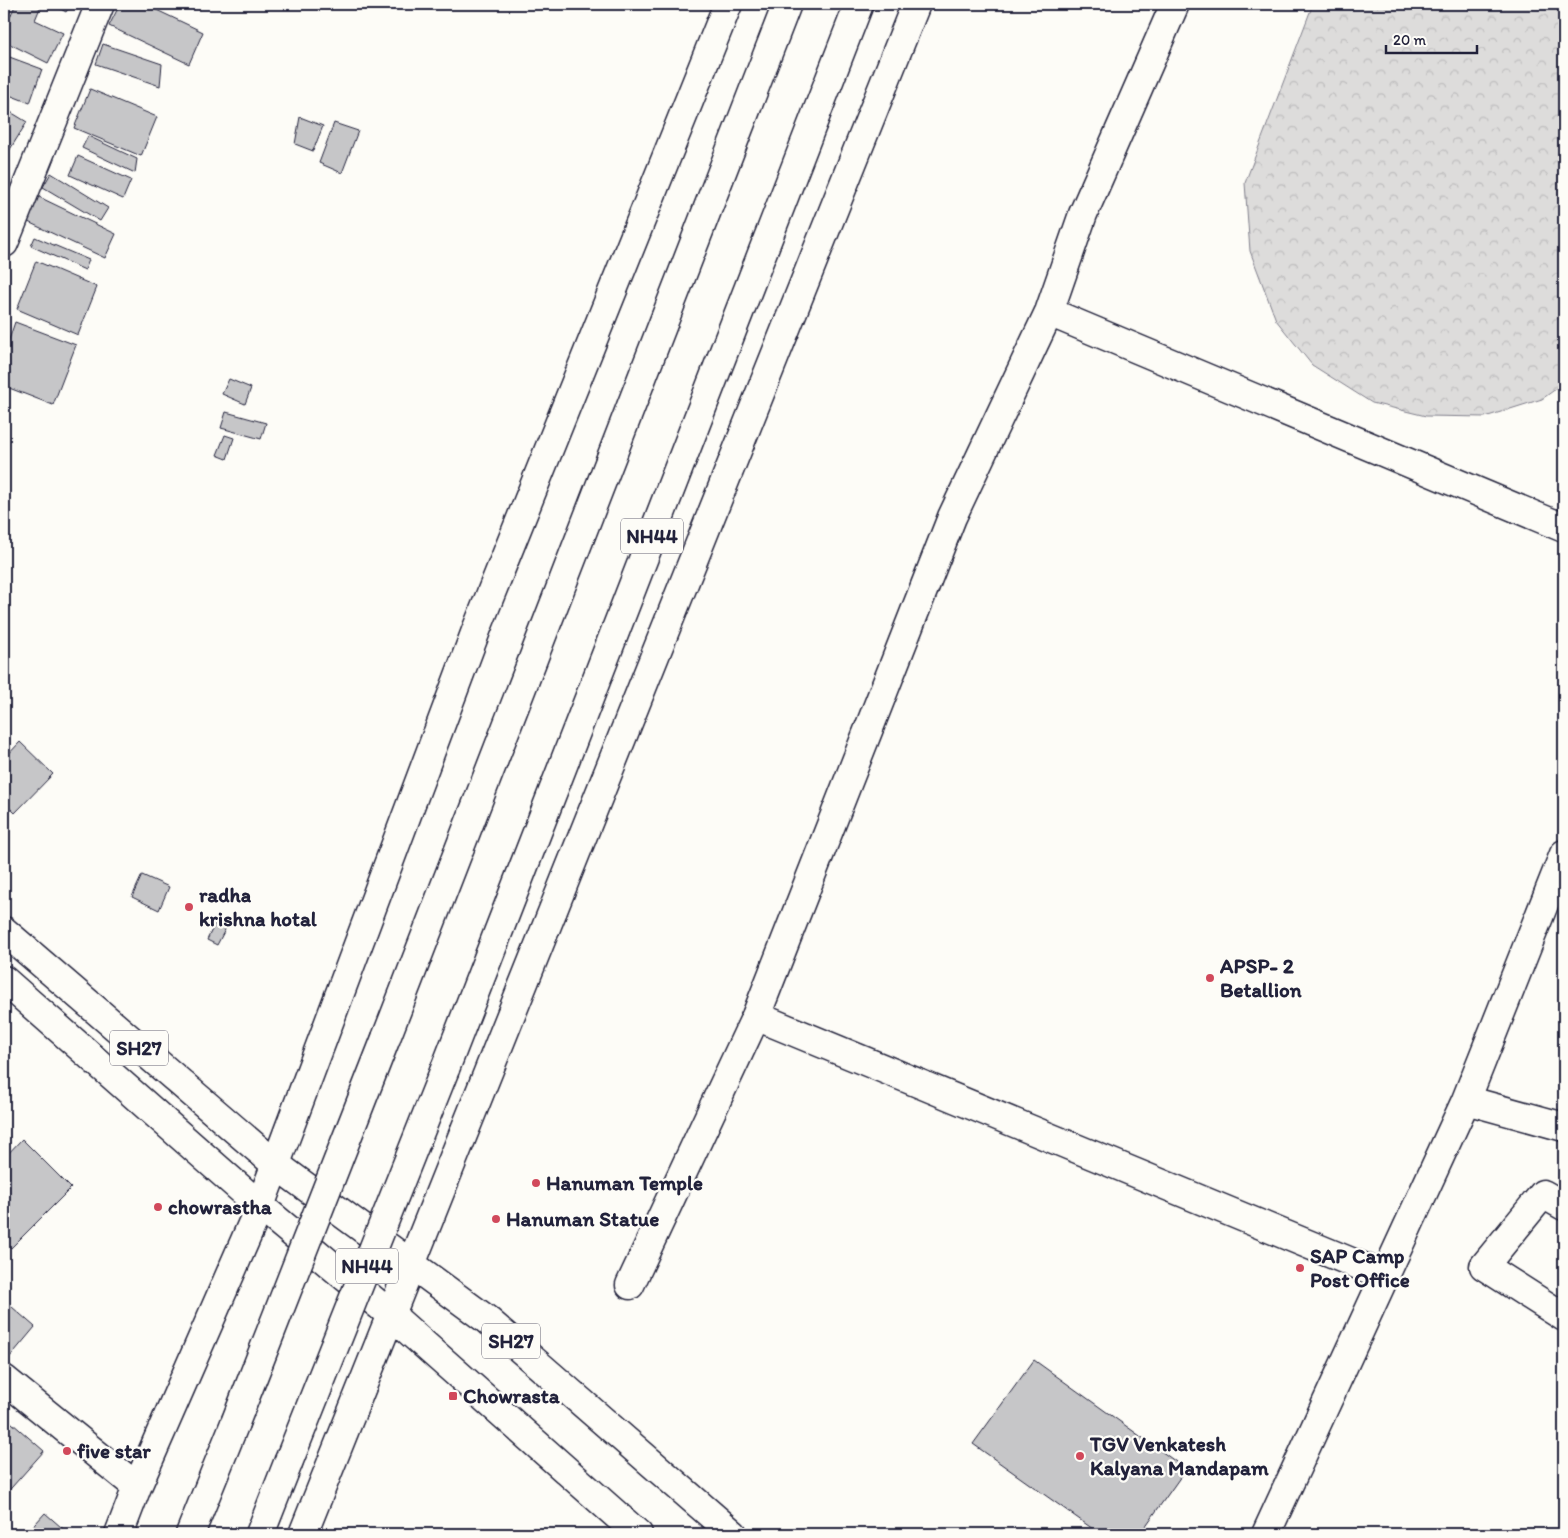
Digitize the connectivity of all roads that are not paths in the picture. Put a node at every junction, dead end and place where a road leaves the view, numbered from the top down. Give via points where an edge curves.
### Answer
1 (100, 4) edge
2 (728, 4) edge
3 (788, 4) edge
4 (859, 4) edge
5 (916, 4) edge
6 (1175, 4) edge
7 (4, 243) edge
8 (1049, 312) junction
9 (1564, 528) edge
10 (1564, 854) edge
11 (4, 932) edge
12 (4, 980) edge
13 (756, 1016) junction
14 (1466, 1100) junction
15 (1564, 1127) edge
16 (275, 1164) junction
17 (260, 1206) junction
18 (1564, 1206) edge
19 (412, 1264) junction
20 (1384, 1276) junction
21 (630, 1285) dead end
22 (391, 1315) junction
23 (1564, 1317) edge
24 (4, 1380) edge
25 (137, 1487) junction
26 (119, 1534) edge
27 (190, 1534) edge
28 (260, 1534) edge
29 (304, 1534) edge
30 (638, 1534) edge
31 (733, 1534) edge
32 (1266, 1534) edge

1 - 7 main road
2 - 16 main road via 477,628
3 - 27 main road, NH44, bridge
4 - 28 main road, NH44, bridge via 445,1069
5 - 19 main road
6 - 8 main road via 1084,214
8 - 9 main road
8 - 13 main road via 952,517
10 - 14 main road
11 - 16 main road, SH27
12 - 17 main road, SH27
13 - 20 main road
13 - 21 main road
14 - 15 main road
14 - 20 main road
16 - 17 main road
16 - 19 main road, SH27
17 - 22 main road, SH27
17 - 25 main road
18 - 23 main road via 1543,1194 1484,1266
19 - 22 main road
19 - 31 main road, SH27 via 486,1319
20 - 32 main road
22 - 29 main road
22 - 30 main road, SH27
24 - 25 main road
25 - 26 main road

